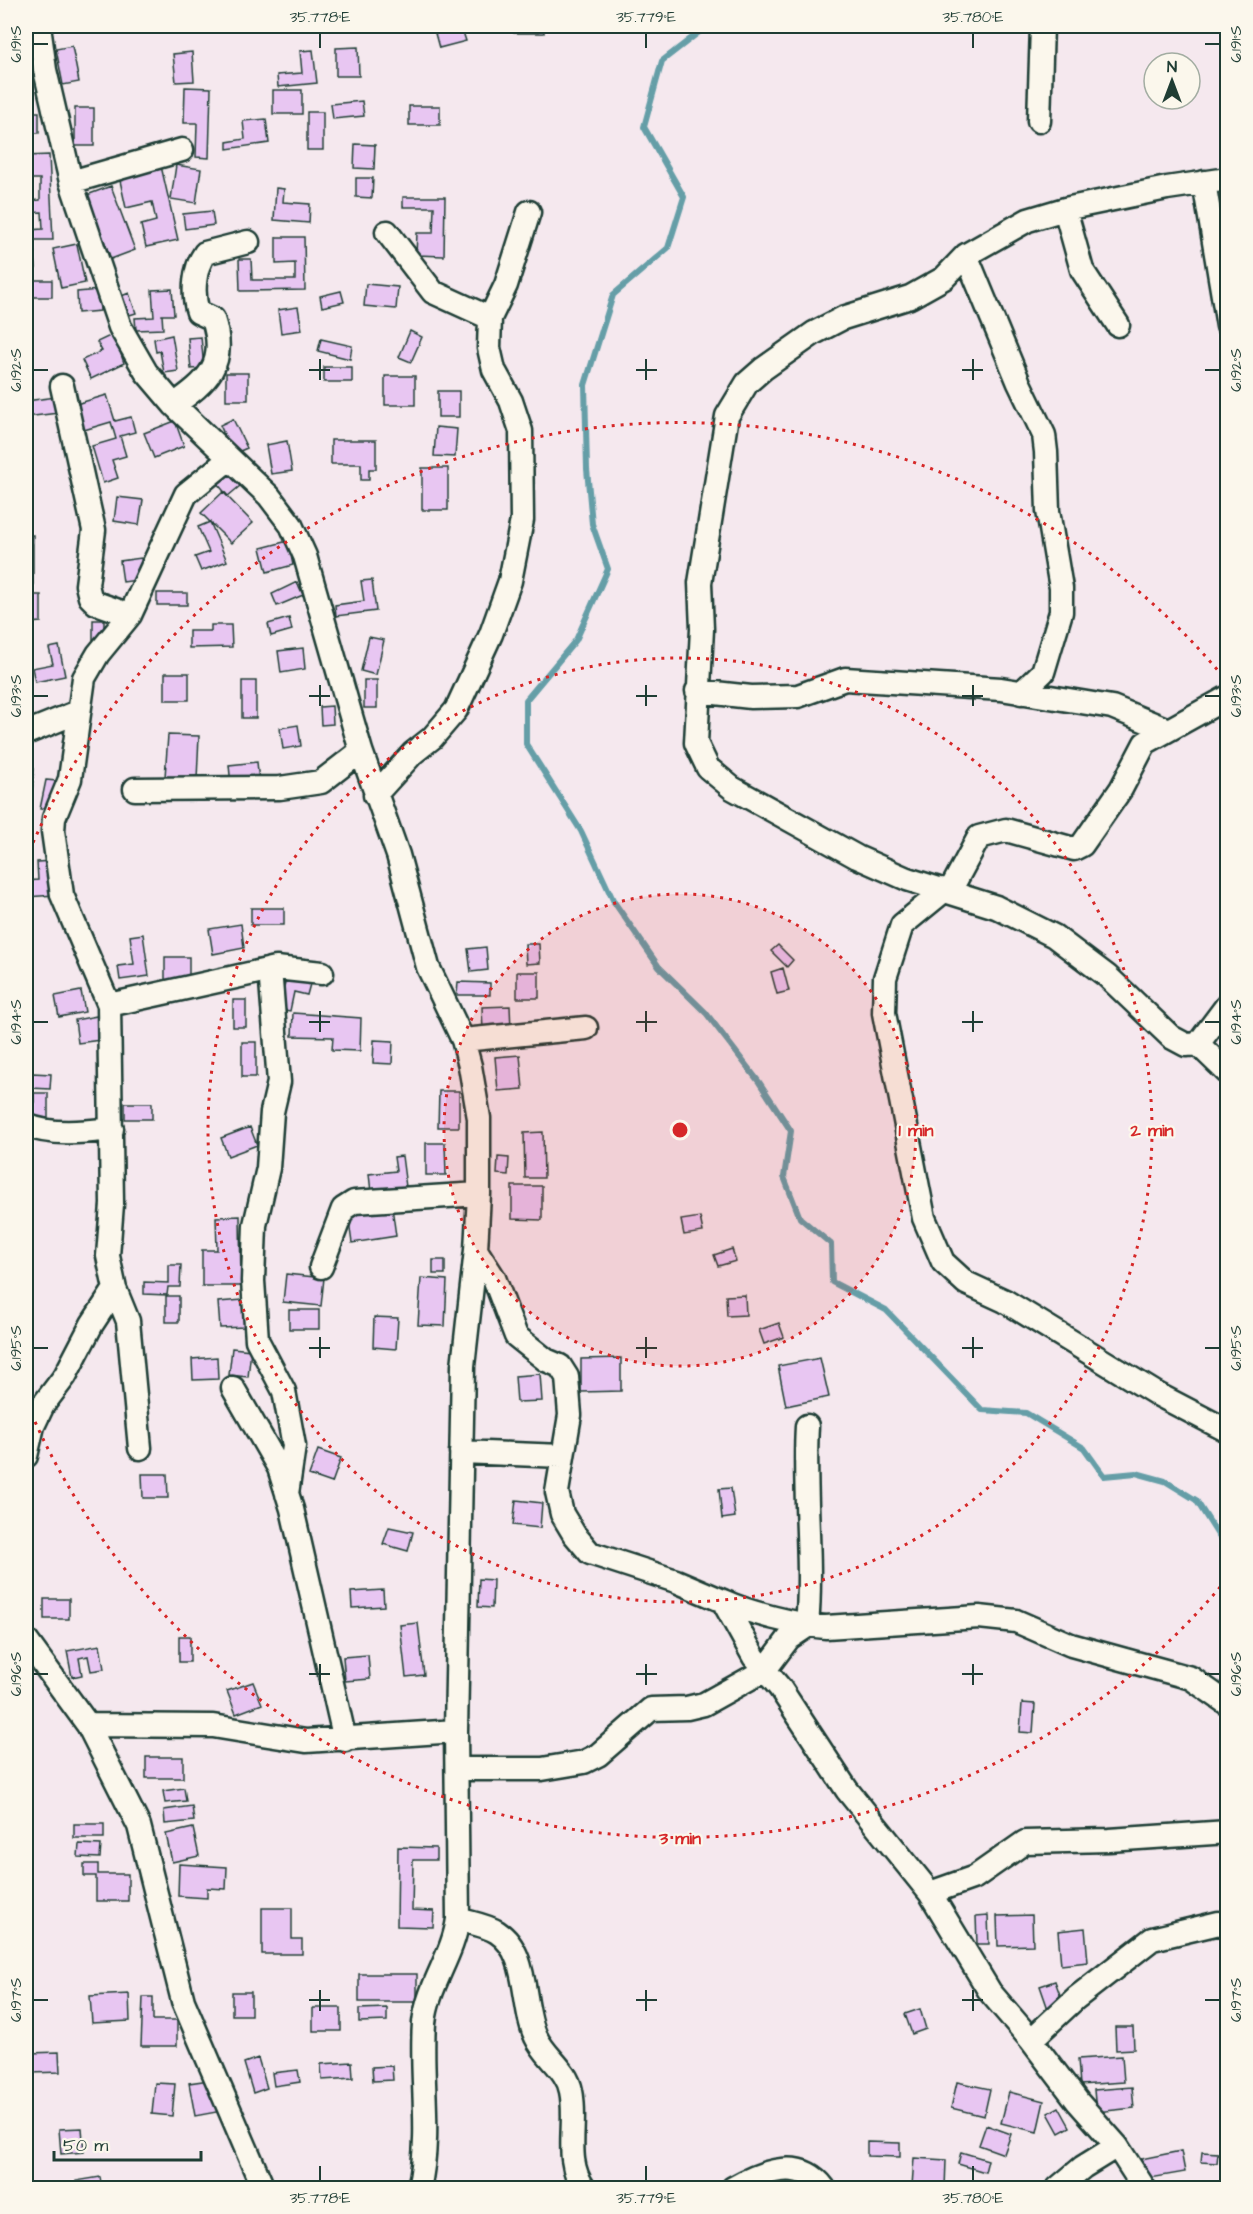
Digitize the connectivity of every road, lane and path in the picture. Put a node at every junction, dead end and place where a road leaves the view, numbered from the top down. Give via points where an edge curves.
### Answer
1 (39, 26) edge
2 (1042, 26) edge
3 (1039, 122) dead end
4 (182, 150) dead end
5 (1227, 179) edge
6 (70, 182) junction
7 (1204, 182) junction
8 (1065, 209) junction
9 (529, 212) dead end
10 (387, 232) dead end
11 (248, 242) dead end
12 (966, 255) junction
13 (490, 318) junction
14 (1118, 325) dead end
15 (1227, 326) edge
16 (62, 386) dead end
17 (174, 405) junction
18 (228, 460) junction
19 (130, 615) junction
20 (698, 692) junction
21 (1020, 693) junction
22 (1227, 697) edge
23 (78, 712) junction
24 (1168, 730) junction
25 (26, 733) edge
26 (361, 752) junction
27 (135, 789) dead end
28 (375, 795) junction
29 (948, 890) junction
30 (270, 969) junction
31 (322, 973) dead end
32 (1227, 1004) edge
33 (109, 1005) junction
34 (586, 1028) dead end
35 (463, 1040) junction
36 (1198, 1044) junction
37 (1227, 1073) edge
38 (26, 1125) edge
39 (112, 1129) junction
40 (479, 1194) junction
41 (476, 1250) junction
42 (321, 1267) dead end
43 (115, 1289) junction
44 (233, 1388) dead end
45 (807, 1425) dead end
46 (1227, 1431) edge
47 (140, 1448) dead end
48 (460, 1452) junction
49 (562, 1455) junction
50 (26, 1456) edge
51 (287, 1494) junction
52 (723, 1601) junction
53 (807, 1626) junction
54 (26, 1640) edge
55 (765, 1670) junction
56 (1227, 1704) edge
57 (88, 1725) junction
58 (456, 1731) junction
59 (345, 1740) junction
60 (458, 1769) junction
61 (1227, 1832) edge
62 (930, 1893) junction
63 (458, 1918) junction
64 (1227, 1926) edge
65 (1031, 2040) junction
66 (1117, 2146) junction
67 (263, 2188) edge
68 (419, 2188) edge
69 (584, 2188) edge
70 (733, 2188) edge
71 (824, 2188) edge
72 (1058, 2188) edge
73 (1144, 2188) edge

1 - 6 street
2 - 3 street
4 - 6 street
5 - 7 street
6 - 17 street via 120,327 146,372
7 - 8 street
7 - 15 street
8 - 12 street via 1028,220
8 - 14 street via 1082,270
9 - 13 street via 506,285
10 - 13 street via 433,292
11 - 17 street via 205,253 197,264 195,305 198,312 213,319 214,367 204,384
12 - 20 street via 944,278 910,297 843,318 814,333 747,383 727,416 704,555
12 - 21 street via 1044,435 1048,511 1061,588 1061,612 1043,672
13 - 28 street via 489,348 494,370 511,401 520,431 522,520 510,581 456,710
16 - 19 street via 94,530 87,585 90,597 96,603
17 - 18 street
18 - 19 street via 186,494
18 - 26 street via 269,496 291,525 324,614
19 - 23 street via 84,678
20 - 21 street via 798,696 845,679
20 - 29 street via 696,743 708,768 732,788 857,857 907,879
21 - 24 street via 1112,707
22 - 24 street
23 - 25 street
23 - 33 street via 70,779 52,831 62,895
24 - 29 street via 1145,743 1121,789 1082,845 1074,849 1006,830 979,837
26 - 27 street via 321,782 280,788
26 - 28 street
28 - 35 street via 398,855 428,967
29 - 36 street via 996,907 1054,936 1107,975 1171,1037 1186,1045
29 - 46 street via 902,925 885,978 884,1013 924,1218 943,1262 966,1283 1005,1301 1157,1394
30 - 31 street
30 - 33 street
30 - 51 street via 279,1082 272,1112 268,1168 255,1225 253,1281 257,1340 284,1391 294,1446
32 - 36 street
33 - 39 street
34 - 35 street
35 - 40 street via 479,1118
36 - 37 street
38 - 39 street via 38,1131
39 - 43 street via 108,1256
40 - 41 street
40 - 42 street via 354,1202 343,1209
41 - 48 street via 463,1366
41 - 49 street via 494,1278 516,1335 546,1360 560,1366 567,1377 570,1415
43 - 47 street via 128,1322
43 - 50 street via 33,1425
44 - 51 street via 279,1468
45 - 53 street
48 - 49 street
48 - 58 street
49 - 52 street via 557,1492 562,1514 590,1553
51 - 59 street
52 - 53 street via 746,1611
52 - 55 street
53 - 55 street via 789,1638
53 - 56 street via 979,1617 1016,1621 1071,1645 1191,1678
54 - 57 street
55 - 60 street via 704,1704 643,1713 598,1755 584,1762 542,1769
55 - 62 street via 847,1790
57 - 59 street via 213,1725 306,1740
57 - 67 street via 139,1826 183,2001
58 - 59 street
58 - 60 street
60 - 63 street
61 - 62 street via 1025,1842 975,1878
62 - 65 street via 990,1992
63 - 68 street via 455,1940 430,1992 425,2016 426,2121
63 - 69 street via 496,1932 510,1945 536,2037 571,2090 575,2176
64 - 65 street via 1219,1923 1152,1939 1076,1998
65 - 66 street
66 - 72 street
66 - 73 street
70 - 71 street via 778,2168 800,2172

